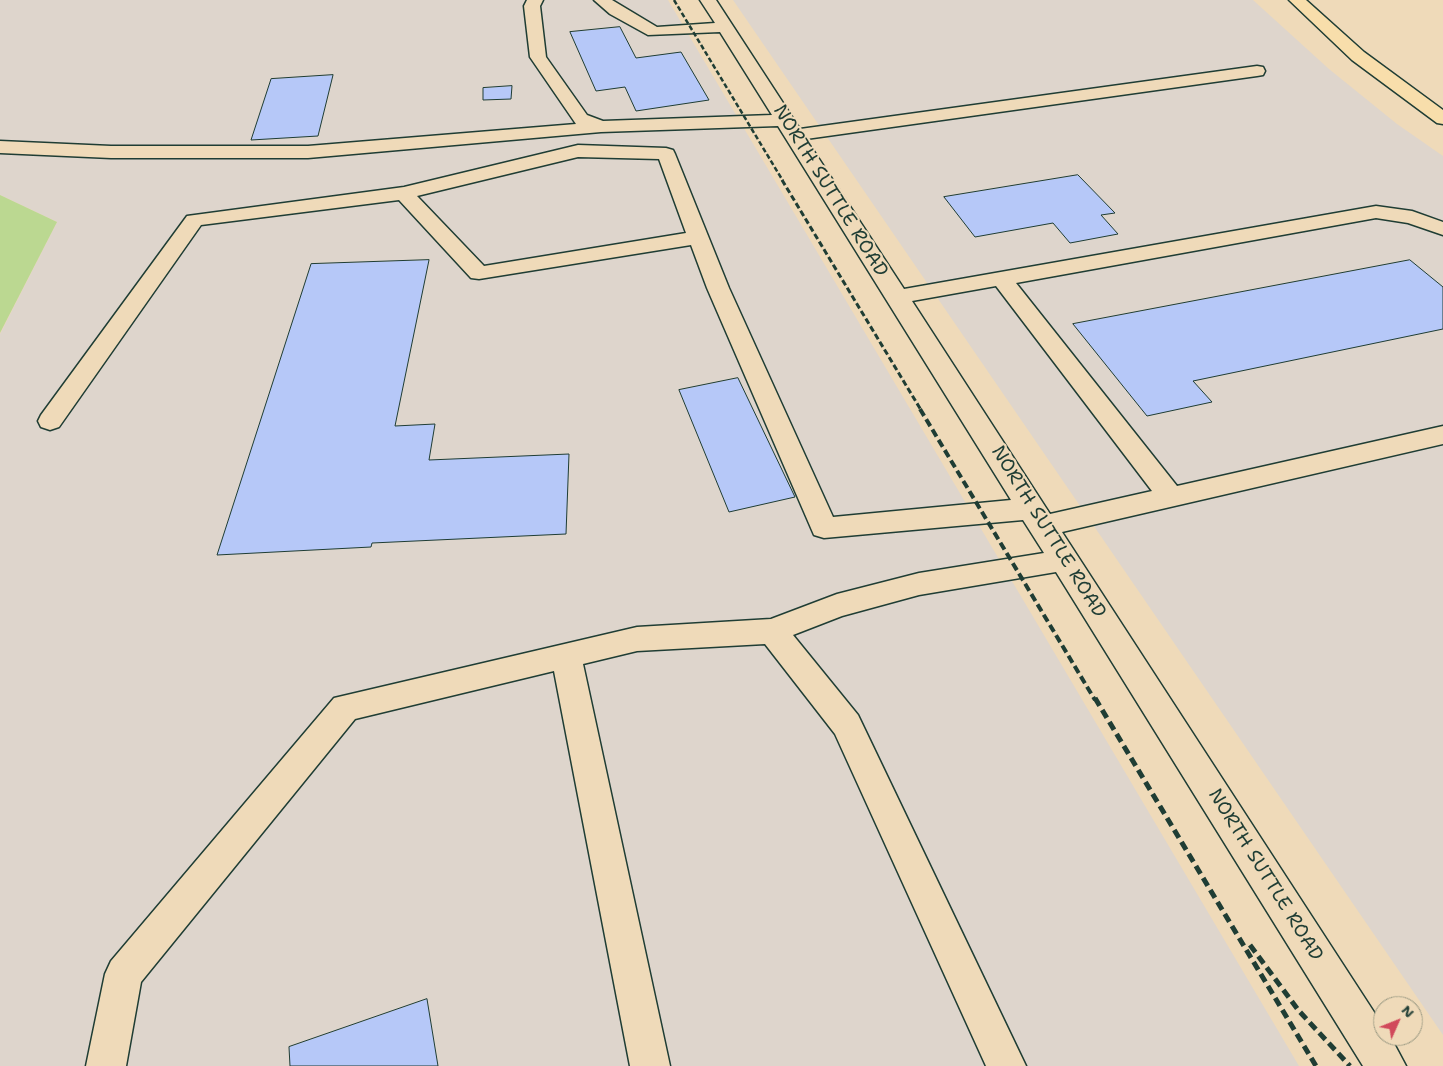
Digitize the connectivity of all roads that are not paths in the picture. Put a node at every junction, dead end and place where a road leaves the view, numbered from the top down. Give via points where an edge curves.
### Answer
1 (535, 0) edge
2 (602, 0) edge
3 (708, 0) edge
4 (1297, 0) edge
5 (726, 27) junction
6 (1257, 71) dead end
7 (1443, 119) edge
8 (601, 127) junction
9 (790, 127) junction
10 (0, 147) edge
11 (404, 193) junction
12 (1443, 229) edge
13 (699, 236) junction
14 (1002, 278) junction
15 (898, 297) junction
16 (50, 421) dead end
17 (1443, 435) edge
18 (1171, 497) junction
19 (1038, 518) junction
20 (1065, 560) junction
21 (772, 631) junction
22 (566, 656) junction
23 (106, 1066) edge
24 (650, 1066) edge
25 (1006, 1066) edge
26 (1386, 1066) edge

1 - 8 street via 532,6 538,57 582,119
2 - 5 street via 654,32
3 - 5 street, NORTH SUTTLE ROAD
4 - 7 main road via 1358,56
5 - 9 street, NORTH SUTTLE ROAD
6 - 9 street
8 - 9 street
8 - 10 street via 308,152 110,152
9 - 15 street, NORTH SUTTLE ROAD
11 - 13 street via 479,273
11 - 13 street via 578,151 666,154
11 - 16 street via 194,220
12 - 14 street via 1412,217 1376,212
13 - 19 street via 718,288 824,528 981,512
14 - 15 street
14 - 18 street
15 - 19 street, NORTH SUTTLE ROAD
17 - 18 street
18 - 19 street
19 - 20 street, NORTH SUTTLE ROAD
20 - 21 street via 919,584 837,606
20 - 26 street, NORTH SUTTLE ROAD
21 - 22 street via 637,639
21 - 25 street via 847,724
22 - 23 street via 345,708 124,974
22 - 24 street

